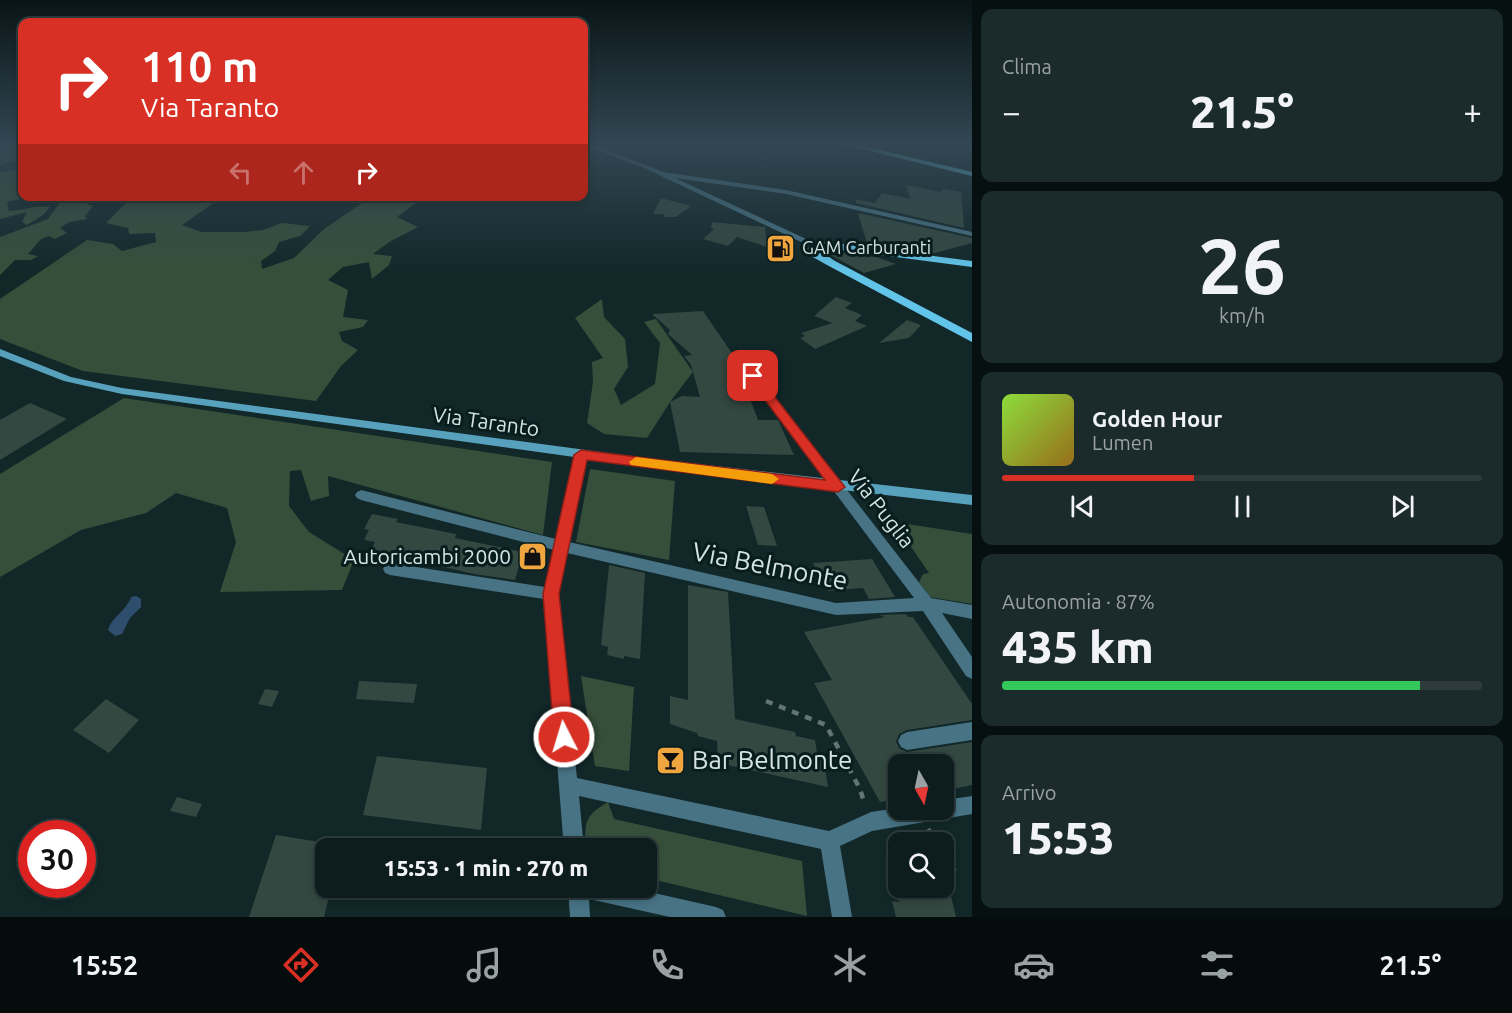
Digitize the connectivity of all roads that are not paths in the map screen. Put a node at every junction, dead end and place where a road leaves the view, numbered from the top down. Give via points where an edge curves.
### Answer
1 (685, 186) edge
2 (743, 186) edge
3 (972, 234) edge
4 (814, 246) junction
5 (972, 264) edge
6 (972, 338) edge
7 (0, 352) edge
8 (753, 376) dead end
9 (581, 455) junction
10 (838, 487) junction
11 (361, 495) dead end
12 (972, 500) edge
13 (561, 546) junction
14 (390, 569) dead end
15 (551, 594) junction
16 (927, 603) junction
17 (972, 612) edge
18 (972, 671) edge
19 (972, 731) edge
20 (907, 741) dead end
21 (568, 784) junction
22 (972, 805) edge
23 (573, 838) edge
24 (829, 841) junction
25 (579, 898) edge
26 (631, 898) edge
27 (580, 917) edge
28 (716, 917) edge
29 (842, 917) edge

1 - 4 street
2 - 3 street
4 - 5 main road
4 - 6 main road via 815,254
7 - 9 street, Via Taranto via 68,379 122,391
8 - 10 street, Via Puglia
9 - 10 street, Via Taranto
9 - 13 street
10 - 12 street, Via Taranto
10 - 16 street, Via Puglia
11 - 13 street, Via Belmonte
13 - 15 street
13 - 16 street, Via Belmonte via 836,609
14 - 15 street
15 - 21 street
16 - 17 street, Via Belmonte
16 - 18 street, Via Puglia
19 - 20 street
21 - 23 street
21 - 24 street
22 - 24 street via 871,822
24 - 29 street
25 - 27 street
26 - 28 street

